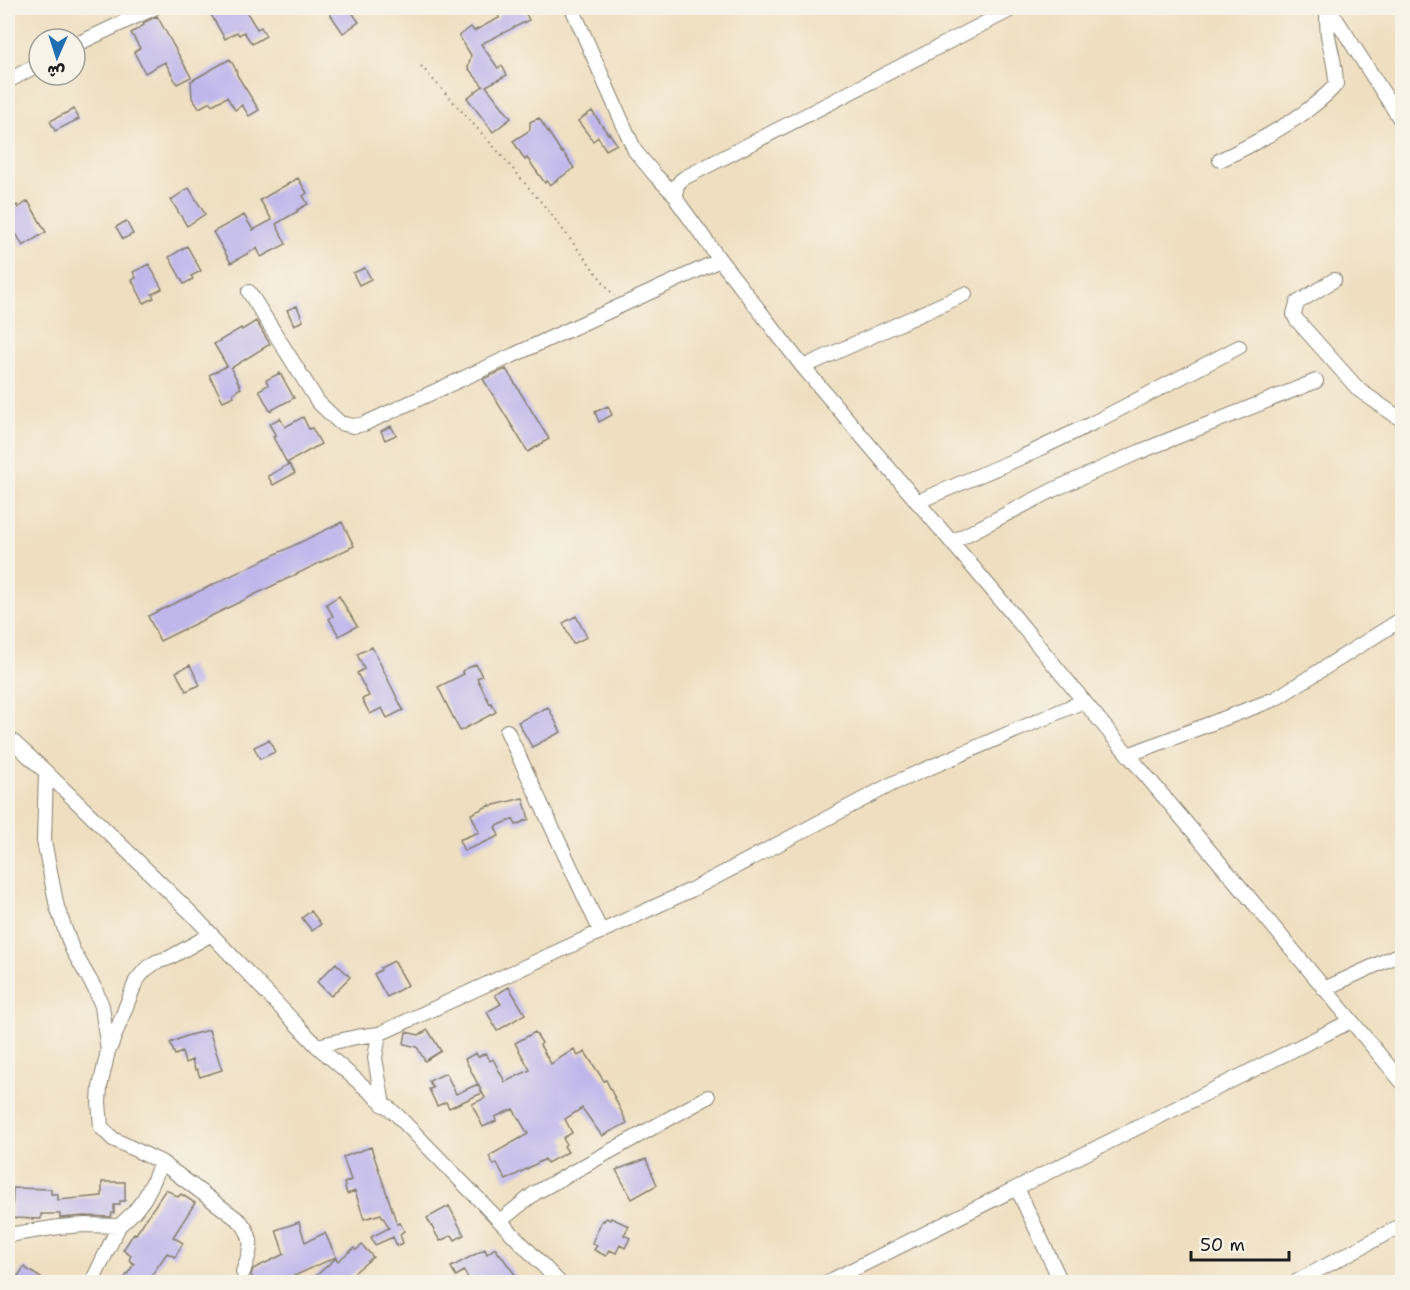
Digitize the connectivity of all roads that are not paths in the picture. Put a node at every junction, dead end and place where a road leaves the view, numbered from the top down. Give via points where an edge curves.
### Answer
1 (154, 8) edge
2 (572, 8) edge
3 (1014, 8) edge
4 (1328, 8) edge
5 (87, 39) edge
6 (27, 71) edge
7 (8, 81) edge
8 (1402, 122) edge
9 (1220, 160) dead end
10 (675, 195) junction
11 (720, 260) junction
12 (1334, 280) dead end
13 (249, 292) dead end
14 (965, 294) dead end
15 (1239, 347) dead end
16 (804, 367) junction
17 (1316, 381) dead end
18 (1402, 420) edge
19 (917, 502) junction
20 (951, 542) junction
21 (1402, 619) edge
22 (1084, 701) junction
23 (507, 731) dead end
24 (8, 737) edge
25 (1128, 755) junction
26 (46, 772) junction
27 (601, 932) junction
28 (210, 935) junction
29 (1402, 953) edge
30 (1324, 989) junction
31 (1351, 1021) junction
32 (379, 1034) junction
33 (317, 1046) junction
34 (108, 1051) junction
35 (1402, 1082) edge
36 (708, 1097) dead end
37 (383, 1105) junction
38 (161, 1162) junction
39 (1017, 1188) junction
40 (500, 1221) junction
41 (1402, 1225) edge
42 (119, 1226) junction
43 (8, 1235) edge
44 (243, 1272) dead end
45 (93, 1282) edge
46 (559, 1282) edge
47 (828, 1282) edge
48 (1061, 1282) edge
49 (1296, 1282) edge

1 - 5 street
2 - 10 street via 635,151
3 - 10 street via 684,178
4 - 8 street
4 - 9 street via 1336,84 1287,125
6 - 7 street
10 - 11 street
11 - 13 street via 353,426 340,423 318,402
11 - 16 street
12 - 18 street via 1297,303 1296,319 1359,390
14 - 16 street
15 - 19 street via 1083,428
16 - 19 street
17 - 20 street via 1055,489
19 - 20 street
20 - 22 street
21 - 25 street via 1275,699
22 - 25 street
22 - 27 street via 894,783 691,890
23 - 27 street
24 - 26 street
25 - 30 street
26 - 28 street
26 - 34 street via 44,841 57,907 72,949 102,1006
27 - 32 street
28 - 33 street
28 - 34 street via 145,970 136,981
29 - 30 street
30 - 31 street
31 - 35 street
31 - 39 street
32 - 33 street
32 - 37 street via 375,1058
33 - 37 street
34 - 38 street via 100,1087 101,1127 113,1139
36 - 40 street via 535,1193
37 - 40 street
38 - 42 street via 144,1199
38 - 44 street via 247,1230 251,1250
39 - 47 street
39 - 48 street
40 - 46 street
41 - 49 street
42 - 43 street via 59,1227
42 - 45 street

